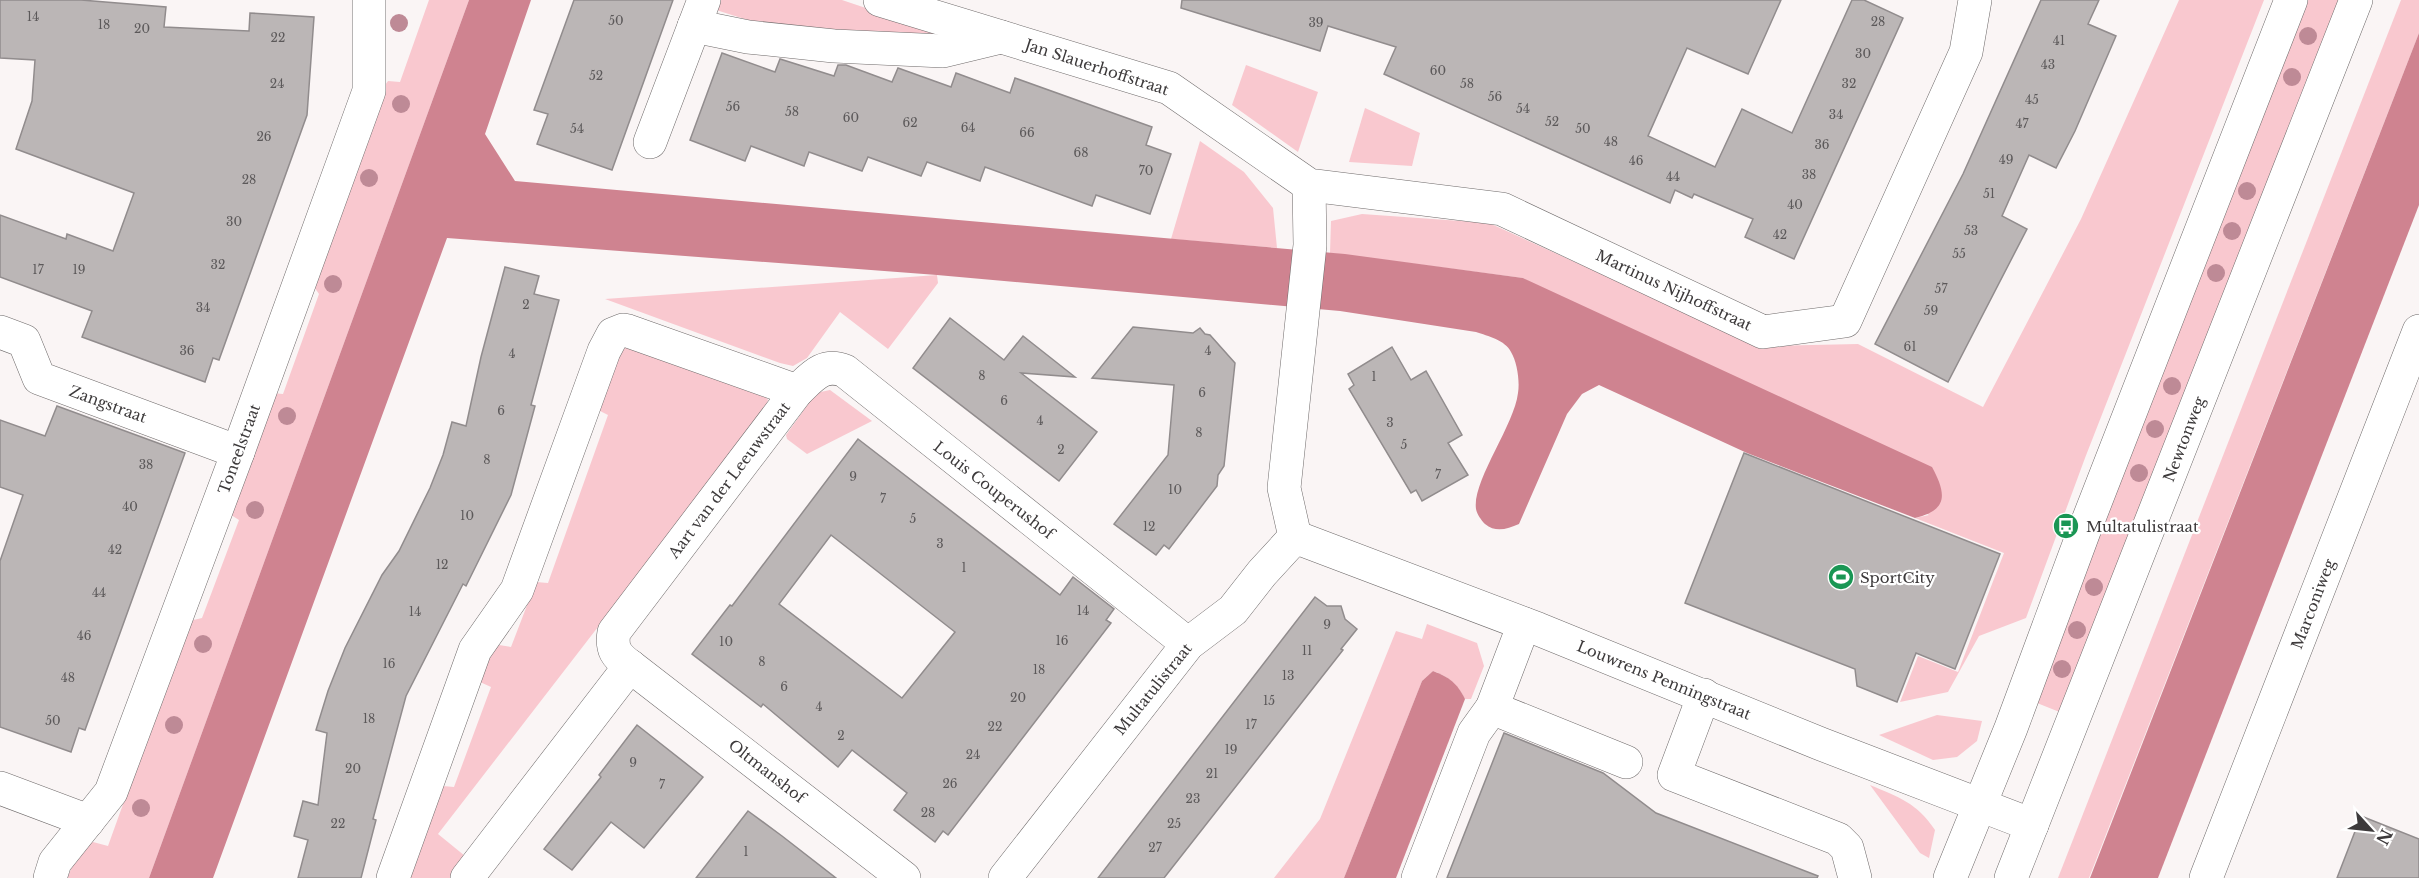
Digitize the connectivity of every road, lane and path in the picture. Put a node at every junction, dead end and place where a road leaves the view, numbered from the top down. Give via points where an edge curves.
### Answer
1 (369, 0) edge
2 (880, 0) edge
3 (2291, 0) edge
4 (2356, 0) edge
5 (1972, 1) edge
6 (699, 13) edge
7 (1001, 37) junction
8 (650, 141) dead end
9 (1309, 185) junction
10 (2419, 331) edge
11 (0, 332) edge
12 (797, 391) junction
13 (238, 452) junction
14 (1295, 537) junction
15 (1524, 624) junction
16 (1188, 644) junction
17 (630, 666) junction
18 (1704, 695) junction
19 (1492, 708) junction
20 (1626, 762) dead end
21 (0, 788) edge
22 (1980, 807) junction
23 (88, 821) junction
24 (2032, 825) junction
25 (50, 878) edge
26 (393, 878) edge
27 (467, 878) edge
28 (904, 878) edge
29 (1005, 878) edge
30 (1418, 878) edge
31 (1855, 878) edge
32 (1950, 878) edge
33 (2011, 878) edge
34 (2206, 878) edge

1 - 13 street, Toneelstraat via 369,91
2 - 7 street, Jan Slauerhoffstraat
3 - 22 street
4 - 24 street, Newtonweg
5 - 9 street, Martinus Nijhoffstraat via 1966,52 1845,321 1763,332 1502,209
6 - 7 street via 747,37 823,45 943,51
6 - 8 street
7 - 9 street, Jan Slauerhoffstraat via 1169,88
9 - 14 street via 1310,245 1284,488
10 - 34 street, Marconiweg
11 - 13 street, Zangstraat via 24,341 39,378
12 - 16 street, Louis Couperushof via 817,372 845,372
12 - 17 street, Aart van der Leeuwstraat via 614,632 614,651
12 - 26 street, Aart van der Leeuwstraat via 628,330 613,334 517,590 475,650
13 - 23 street, Toneelstraat via 111,792
14 - 15 street, Louwrens Penningstraat
14 - 16 street, Multatulistraat via 1233,610
15 - 18 street, Louwrens Penningstraat
15 - 19 street
16 - 29 street, Multatulistraat
17 - 27 street
17 - 28 street, Oltmanshof
18 - 22 street, Louwrens Penningstraat
18 - 31 street via 1674,775 1838,839 1846,848
19 - 20 street
19 - 30 street via 1474,734
21 - 23 street
22 - 24 street, Louwrens Penningstraat
22 - 32 street
23 - 25 street, Toneelstraat via 55,862
24 - 33 street, Newtonweg

